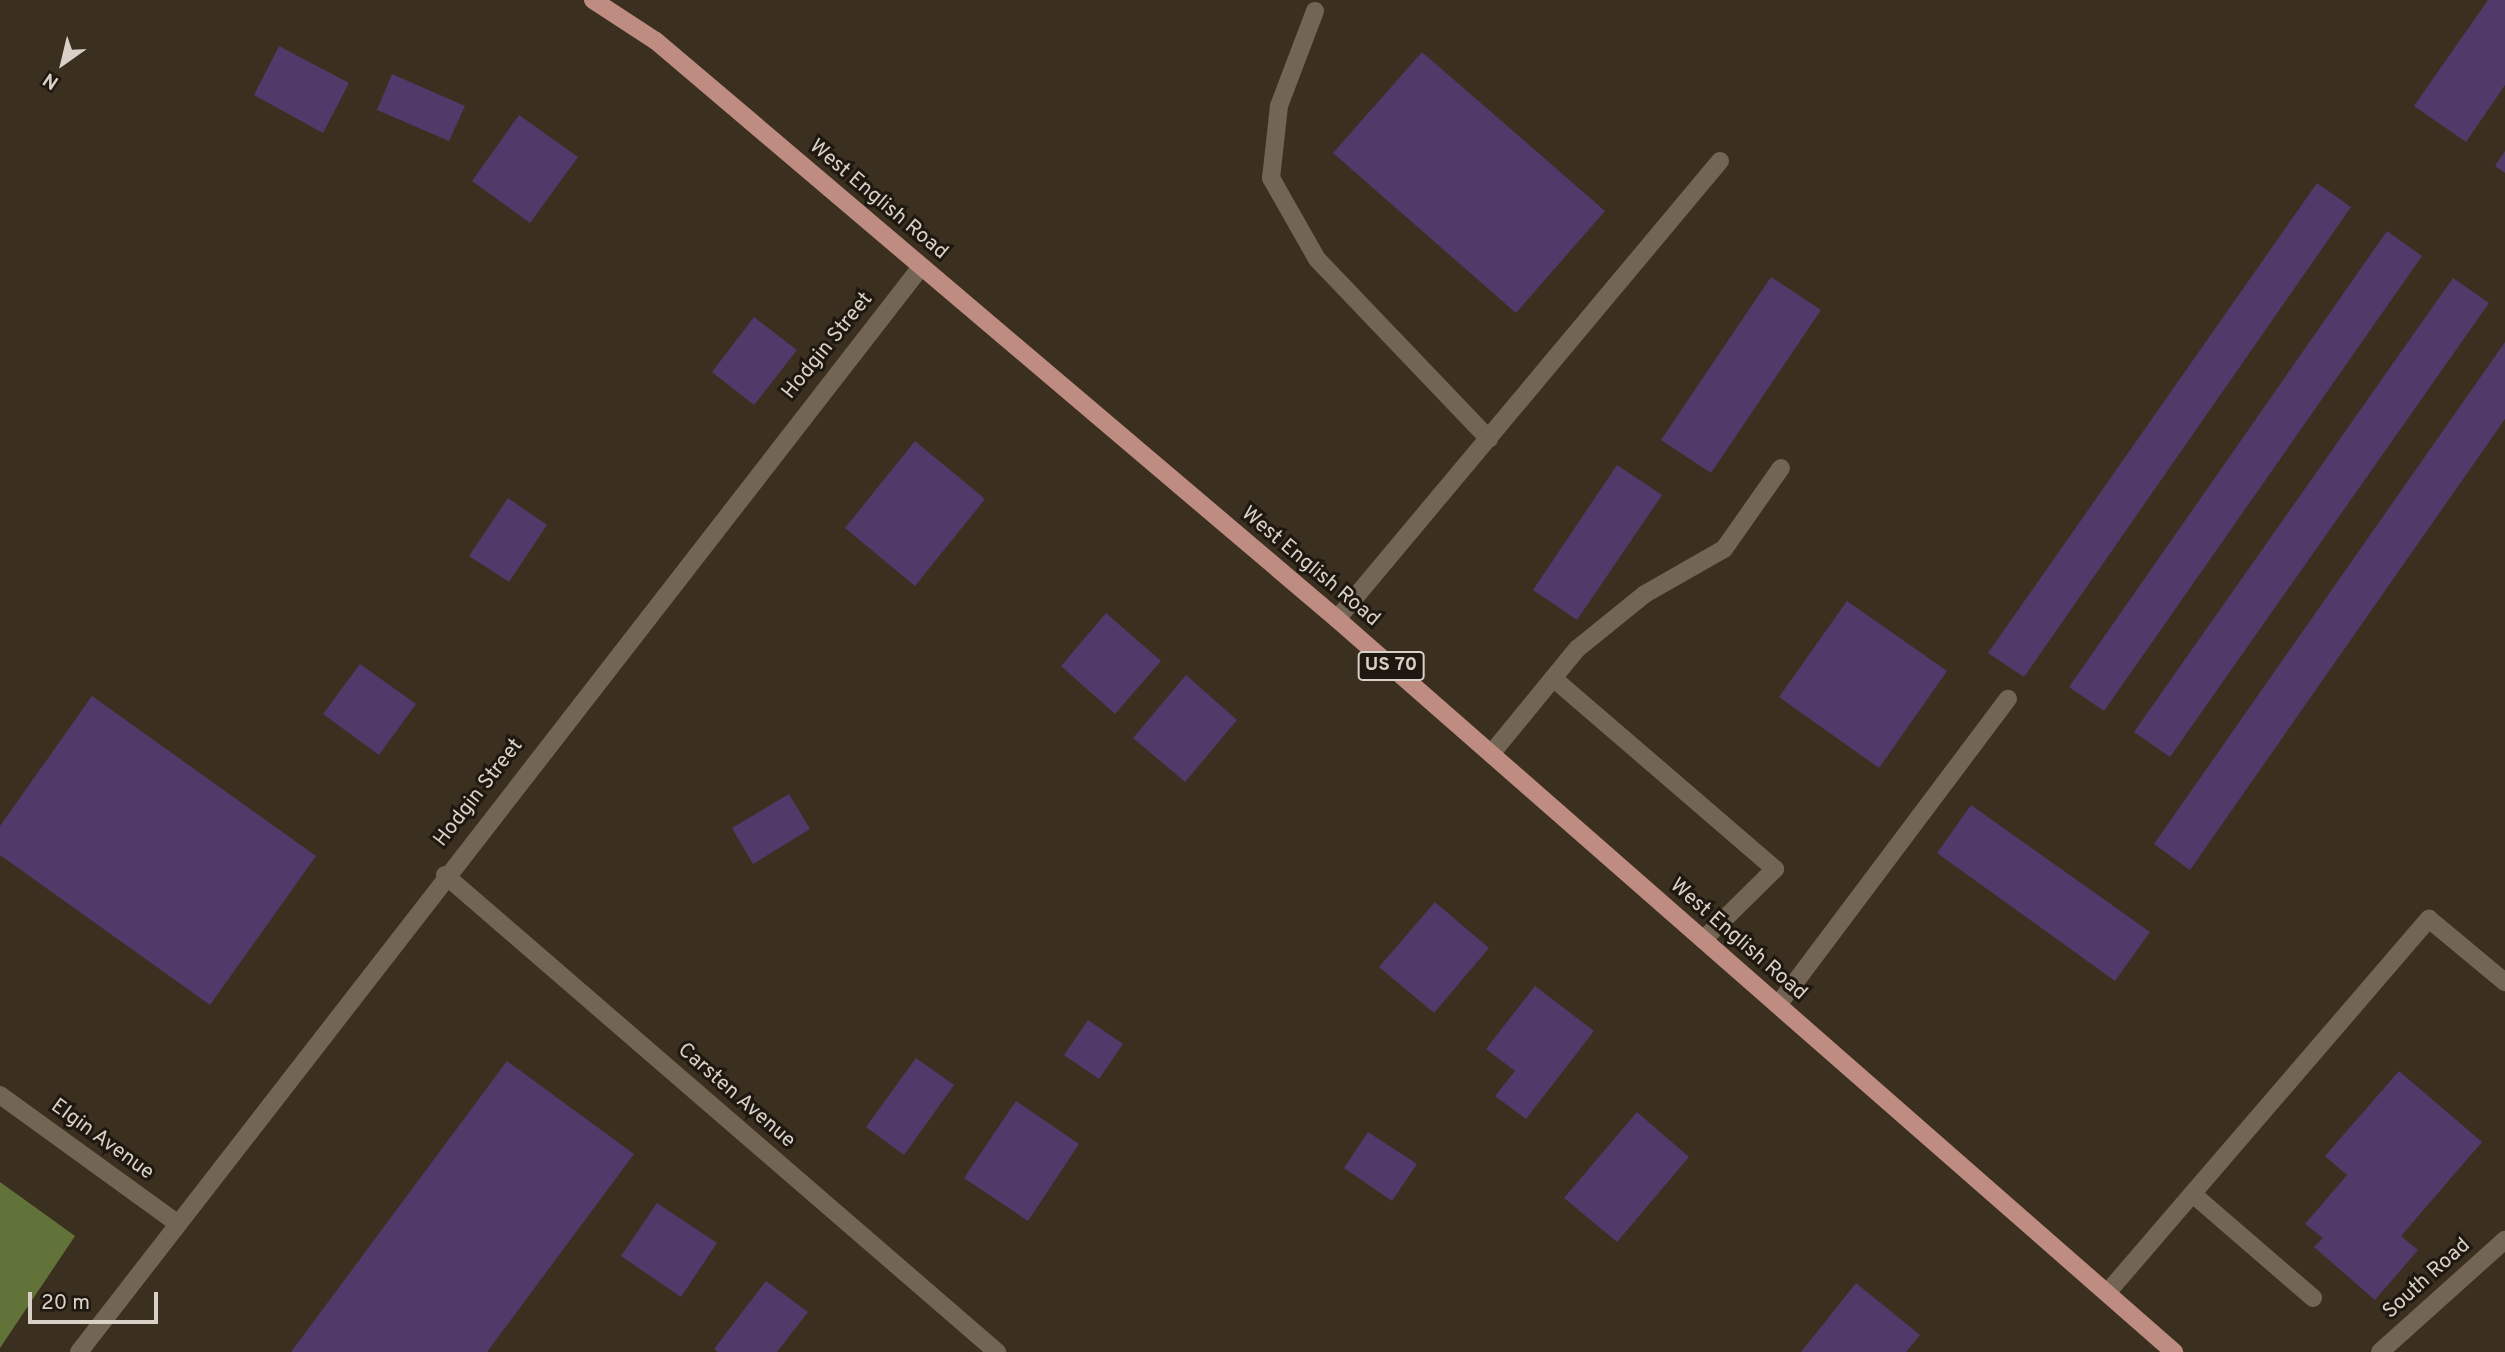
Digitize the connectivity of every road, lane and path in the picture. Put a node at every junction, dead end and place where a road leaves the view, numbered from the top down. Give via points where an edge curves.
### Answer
1 (593, 0) edge
2 (1315, 11) dead end
3 (1720, 162) dead end
4 (921, 267) junction
5 (1489, 439) junction
6 (1782, 468) dead end
7 (1337, 619) junction
8 (1553, 678) junction
9 (2008, 699) dead end
10 (1491, 754) junction
11 (445, 875) junction
12 (1703, 940) junction
13 (2505, 982) edge
14 (1778, 1006) junction
15 (0, 1095) edge
16 (2195, 1196) junction
17 (177, 1223) junction
18 (2505, 1240) edge
19 (2107, 1293) junction
20 (2313, 1298) dead end
21 (79, 1352) edge
22 (997, 1352) edge
23 (2174, 1352) edge
24 (2380, 1352) edge

1 - 4 main road, West English Road / US 70 via 656,41
2 - 5 street via 1279,106 1271,178 1317,259
3 - 5 street
4 - 7 main road, West English Road / US 70
4 - 11 street, Hodgin Street
5 - 7 street
6 - 8 street via 1724,549 1645,594 1577,649
7 - 10 main road, West English Road / US 70
8 - 10 street
8 - 12 street via 1775,869
9 - 14 street
10 - 12 main road, West English Road / US 70
11 - 17 street, Hodgin Street
11 - 22 street, Carsten Avenue
12 - 14 main road, West English Road / US 70
13 - 16 street via 2429,919
14 - 19 main road, West English Road / US 70
15 - 17 street, Elgin Avenue
16 - 19 street
16 - 20 street
17 - 21 street, Hodgin Street
18 - 24 street, South Road
19 - 23 main road, West English Road / US 70

